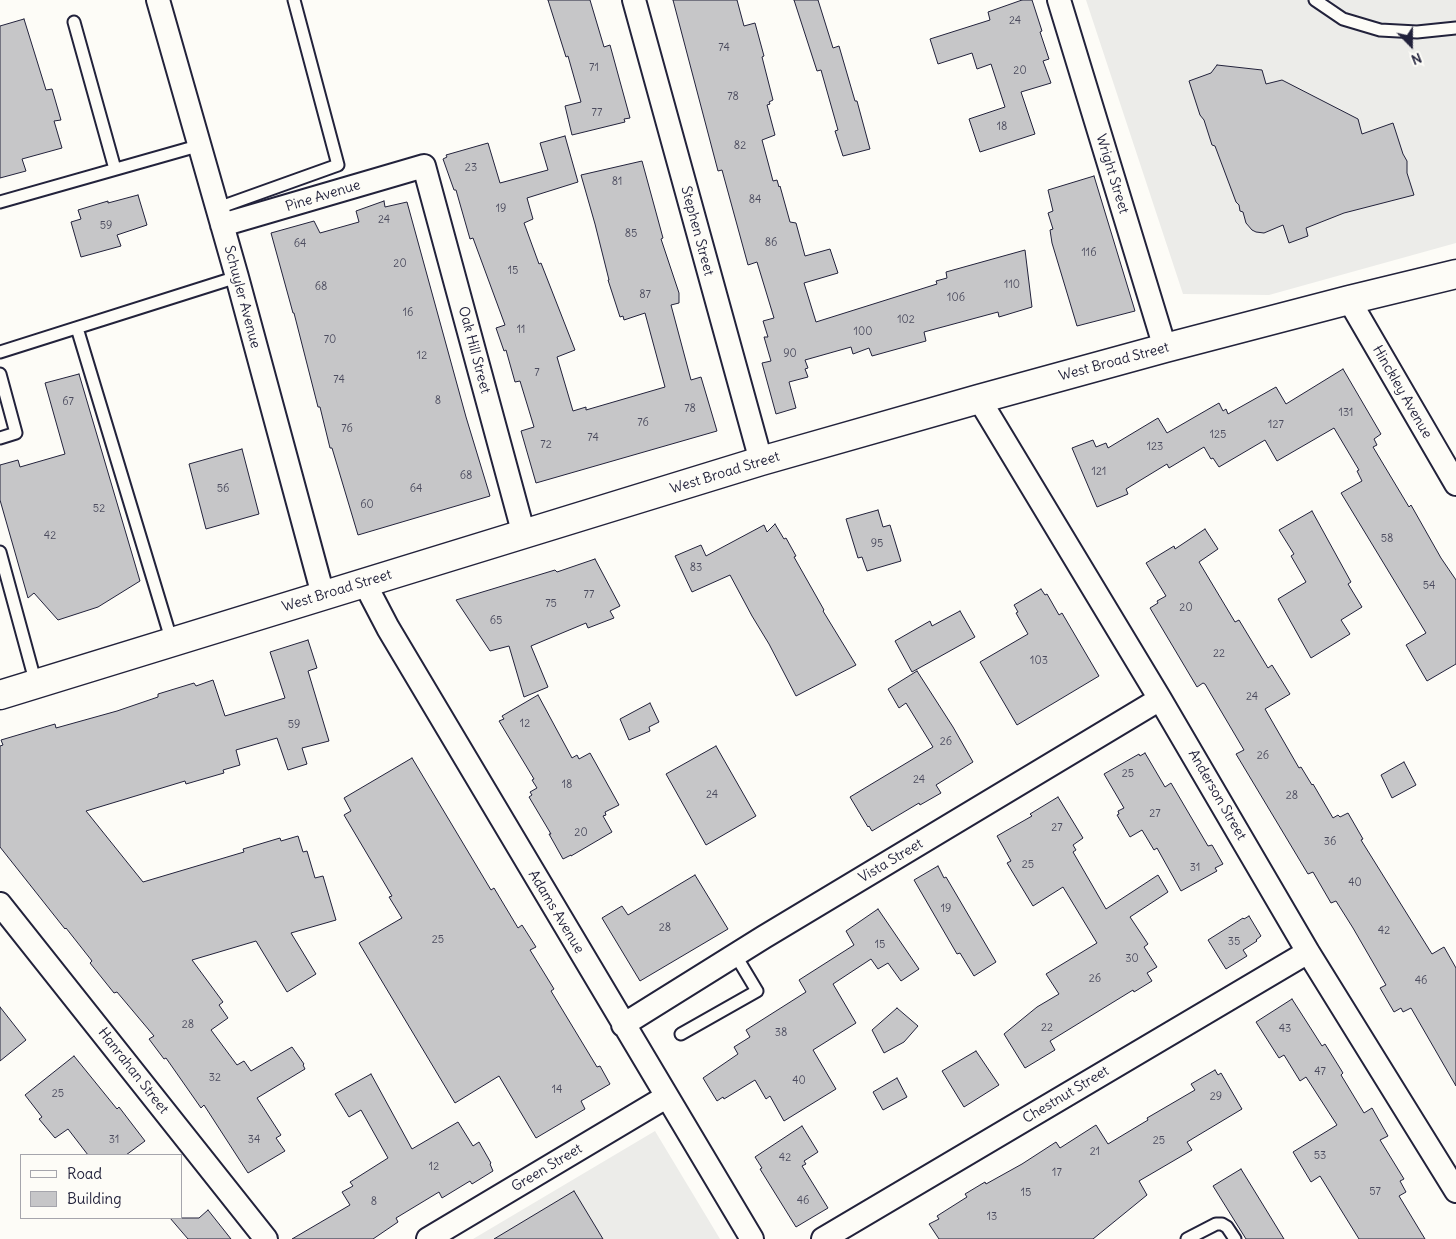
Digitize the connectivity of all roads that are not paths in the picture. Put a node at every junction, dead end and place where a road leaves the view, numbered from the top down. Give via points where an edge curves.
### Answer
1 (158, 0) edge
2 (294, 0) edge
3 (634, 0) edge
4 (1059, 0) edge
5 (1315, 0) edge
6 (74, 22) dead end
7 (1456, 28) edge
8 (200, 145) junction
9 (424, 166) joint
10 (115, 169) junction
11 (0, 202) edge
12 (220, 217) junction
13 (1456, 274) edge
14 (238, 277) junction
15 (1348, 300) junction
16 (78, 328) junction
17 (1165, 348) junction
18 (0, 352) edge
19 (0, 374) edge
20 (980, 398) junction
21 (0, 438) edge
22 (761, 461) junction
23 (1456, 484) edge
24 (524, 534) junction
25 (0, 552) edge
26 (364, 582) junction
27 (324, 595) junction
28 (172, 642) junction
29 (36, 684) junction
30 (0, 695) edge
31 (1160, 699) junction
32 (0, 904) edge
33 (1308, 952) junction
34 (736, 956) junction
35 (623, 1024) junction
36 (681, 1034) dead end
37 (666, 1096) junction
38 (1456, 1191) edge
39 (435, 1237) edge
40 (266, 1239) edge
41 (752, 1239) edge
42 (823, 1239) edge
43 (1187, 1239) edge
44 (1235, 1239) edge

1 - 8 street, Schuyler Avenue
2 - 12 lane via 338,165
3 - 22 street, Stephen Street
4 - 17 street, Wright Street
5 - 7 lane via 1343,19 1380,30 1417,32
6 - 10 lane
8 - 10 lane
8 - 12 street, Schuyler Avenue
9 - 12 street, Pine Avenue
9 - 24 street, Oak Hill Street
10 - 11 lane
12 - 14 street, Schuyler Avenue
13 - 15 main road, West Broad Street
14 - 16 lane
14 - 27 street, Schuyler Avenue
15 - 17 main road, West Broad Street
15 - 23 street, Hinckley Avenue
16 - 18 lane
16 - 28 lane
17 - 20 main road, West Broad Street
19 - 21 lane via 16,434
20 - 22 main road, West Broad Street
20 - 31 street, Anderson Street
22 - 24 main road, West Broad Street
24 - 26 main road, West Broad Street
25 - 29 lane
26 - 27 main road, West Broad Street
26 - 35 street, Adams Avenue via 388,628
27 - 28 main road, West Broad Street
28 - 29 main road, West Broad Street
29 - 30 main road, West Broad Street
31 - 33 street, Anderson Street
31 - 34 street, Vista Street
32 - 40 street, Hanrahan Street
33 - 38 street, Anderson Street
33 - 42 street, Chestnut Street
34 - 35 street, Vista Street
34 - 36 lane via 757,991
35 - 37 street, Adams Avenue
37 - 39 street, Green Street
37 - 41 street, Adams Avenue
43 - 44 lane via 1207,1227 1222,1224

